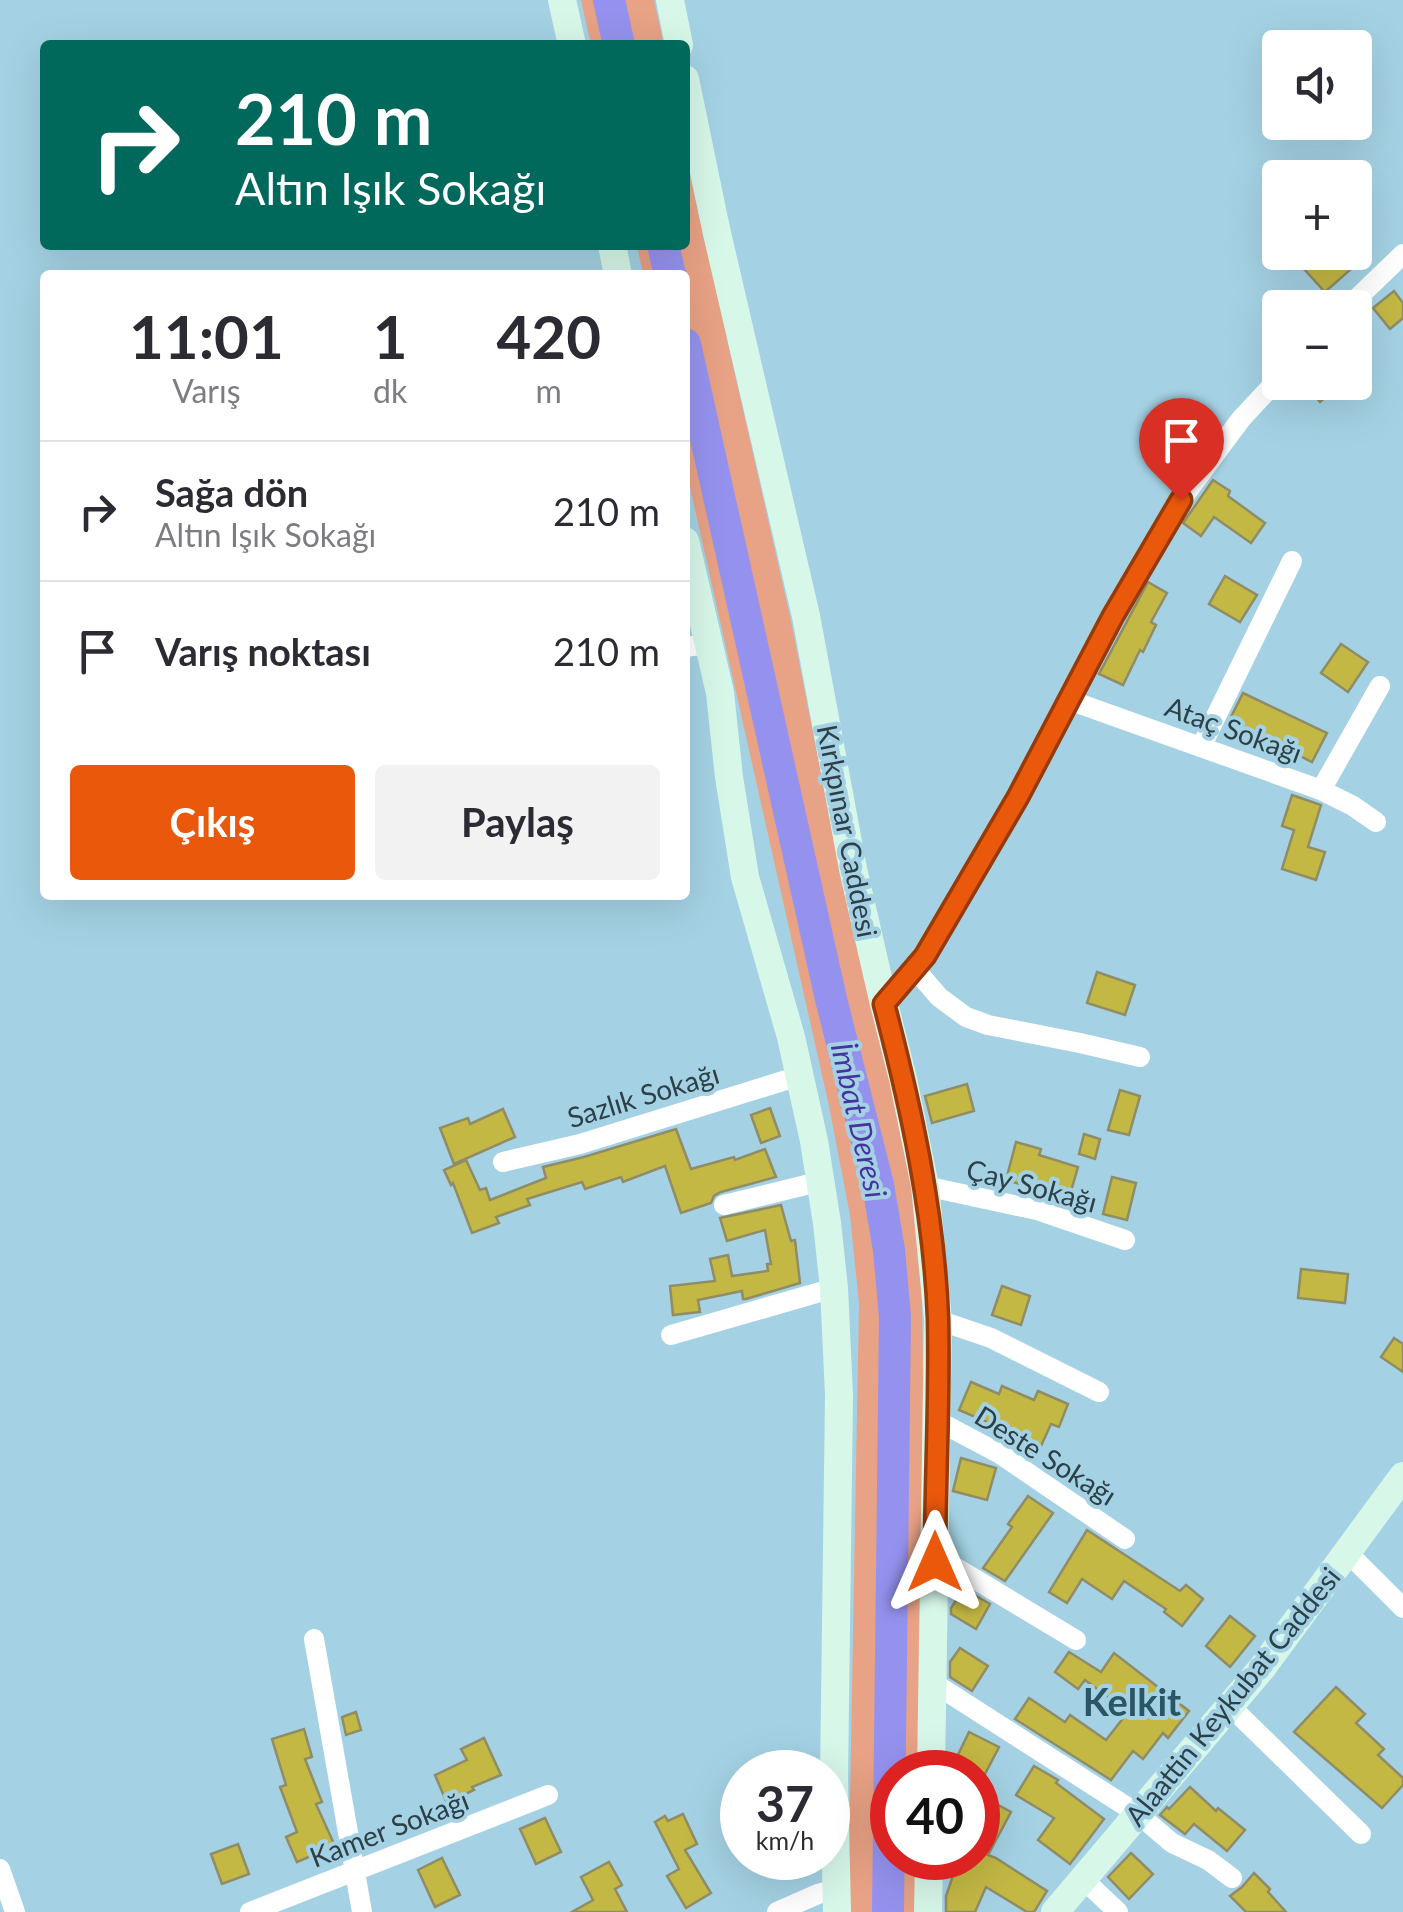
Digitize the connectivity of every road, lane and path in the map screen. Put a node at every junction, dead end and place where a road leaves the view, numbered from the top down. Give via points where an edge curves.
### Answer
1 (562, 0) edge
2 (670, 0) edge
3 (571, 40) edge
4 (678, 40) edge
5 (690, 103) edge
6 (1403, 254) edge
7 (1366, 290) edge
8 (1262, 396) edge
9 (1292, 561) dead end
10 (690, 585) edge
11 (697, 646) edge
12 (1380, 686) dead end
13 (1069, 700) junction
14 (1201, 747) junction
15 (1321, 790) junction
16 (1376, 822) dead end
17 (914, 969) junction
18 (884, 1004) junction
19 (1140, 1057) dead end
20 (799, 1076) junction
21 (502, 1162) dead end
22 (822, 1181) junction
23 (924, 1186) junction
24 (724, 1205) dead end
25 (1125, 1240) dead end
26 (834, 1288) junction
27 (938, 1320) junction
28 (670, 1335) dead end
29 (1099, 1392) dead end
30 (936, 1420) junction
31 (1403, 1476) edge
32 (1125, 1539) dead end
33 (1347, 1552) junction
34 (935, 1555) junction
35 (1403, 1608) edge
36 (314, 1639) dead end
37 (1076, 1640) dead end
38 (932, 1682) junction
39 (1230, 1706) junction
40 (930, 1750) edge
41 (548, 1795) dead end
42 (1138, 1814) junction
43 (1361, 1834) dead end
44 (0, 1869) edge
45 (356, 1870) junction
46 (1232, 1878) dead end
47 (1082, 1879) junction
48 (929, 1880) edge
49 (837, 1900) edge
50 (15, 1912) edge
51 (250, 1912) edge
52 (362, 1912) edge
53 (777, 1912) edge
54 (928, 1912) edge
55 (1055, 1912) edge
56 (1118, 1912) edge

1 - 3 street
2 - 4 street
5 - 18 street, Kırkpınar Caddesi via 806,616
6 - 7 street
8 - 13 street via 1181,500
9 - 14 street
10 - 11 street
11 - 20 street via 720,694 745,877
12 - 15 street
13 - 14 street, Ataç Sokağı
13 - 17 street
14 - 15 street, Ataç Sokağı
15 - 16 street, Ataç Sokağı
17 - 18 street
17 - 19 street via 966,1017
18 - 23 street, Kırkpınar Caddesi
20 - 21 street, Sazlık Sokağı
20 - 22 street
22 - 24 street
22 - 26 street
23 - 25 street, Çay Sokağı via 1037,1210
23 - 27 street, Kırkpınar Caddesi
26 - 28 street
26 - 49 street
27 - 29 street via 991,1338
27 - 30 street, Kırkpınar Caddesi
30 - 32 street, Deste Sokağı via 1012,1461
30 - 34 street, Kırkpınar Caddesi
31 - 33 street, Alaattin Keykubat Caddesi
33 - 35 street
33 - 39 street, Alaattin Keykubat Caddesi
34 - 37 street
34 - 38 street, Kırkpınar Caddesi
36 - 45 street
38 - 40 street, Kırkpınar Caddesi
38 - 42 street
39 - 42 street, Alaattin Keykubat Caddesi
39 - 43 street
41 - 45 street, Kamer Sokağı
42 - 46 street
42 - 47 street, Alaattin Keykubat Caddesi
44 - 50 street
45 - 51 street, Kamer Sokağı
45 - 52 street
47 - 55 street, Alaattin Keykubat Caddesi
47 - 56 street
48 - 54 street
49 - 53 street via 796,1903

